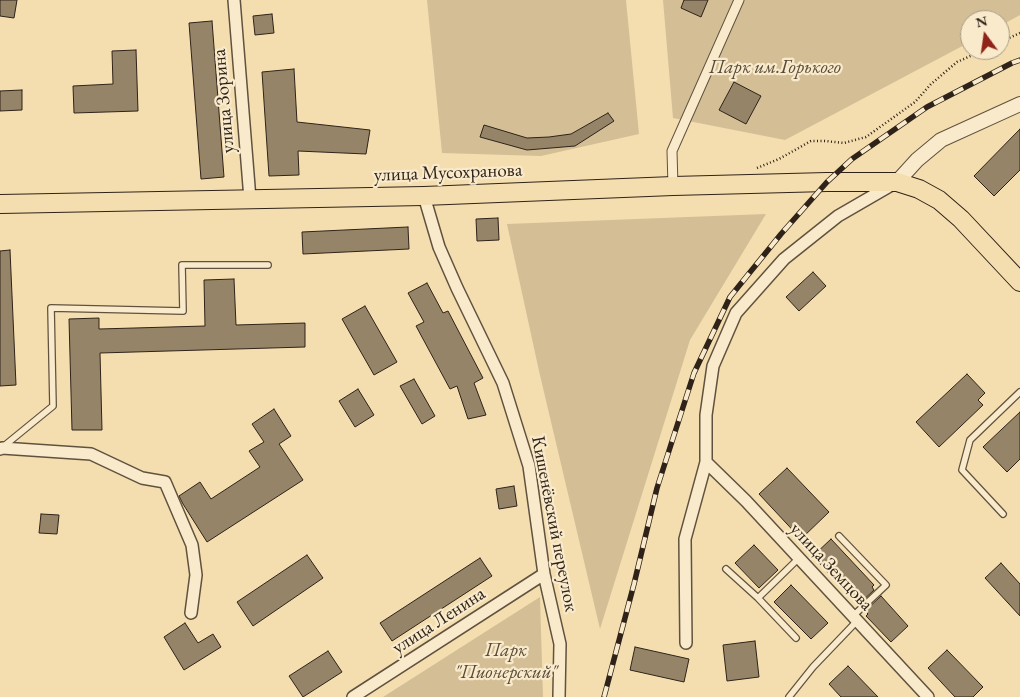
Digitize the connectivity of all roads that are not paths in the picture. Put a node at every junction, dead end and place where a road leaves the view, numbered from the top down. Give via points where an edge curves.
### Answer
1 (234, 0) edge
2 (739, 0) edge
3 (1018, 108) edge
4 (897, 182) junction
5 (673, 186) junction
6 (424, 196) junction
7 (250, 200) junction
8 (0, 204) edge
9 (268, 265) dead end
10 (1020, 282) edge
11 (1020, 392) edge
12 (1, 448) edge
13 (706, 462) junction
14 (1003, 514) dead end
15 (840, 536) dead end
16 (799, 558) junction
17 (726, 569) dead end
18 (544, 574) junction
19 (758, 598) junction
20 (191, 613) dead end
21 (855, 619) junction
22 (796, 638) dead end
23 (686, 643) dead end
24 (353, 697) edge
25 (559, 697) edge
26 (789, 697) edge
27 (928, 697) edge

1 - 7 street, улица Зорина
2 - 5 street via 672,152
3 - 4 street via 941,140 916,160
4 - 5 main road, улица Мусохранова
4 - 10 main road, улица Мусохранова via 939,200
4 - 13 street via 838,216 784,259 736,313 713,366 706,416
5 - 6 main road, улица Мусохранова
6 - 7 main road, улица Мусохранова
6 - 18 street, Кишенёвский переулок via 439,247 503,383 529,466
7 - 8 main road, улица Мусохранова
9 - 12 lane via 182,265 183,311 51,308 53,406
11 - 14 lane via 970,440 962,470
12 - 20 street via 91,454 142,478 165,482 192,544 196,575
13 - 16 street, улица Земцова
13 - 23 street via 686,539
15 - 21 lane via 886,585
16 - 19 lane
16 - 21 street, улица Земцова
17 - 19 lane
18 - 24 street, улица Ленина
18 - 25 street, Кишенёвский переулок via 560,644
19 - 22 lane
21 - 26 lane
21 - 27 street, улица Земцова

